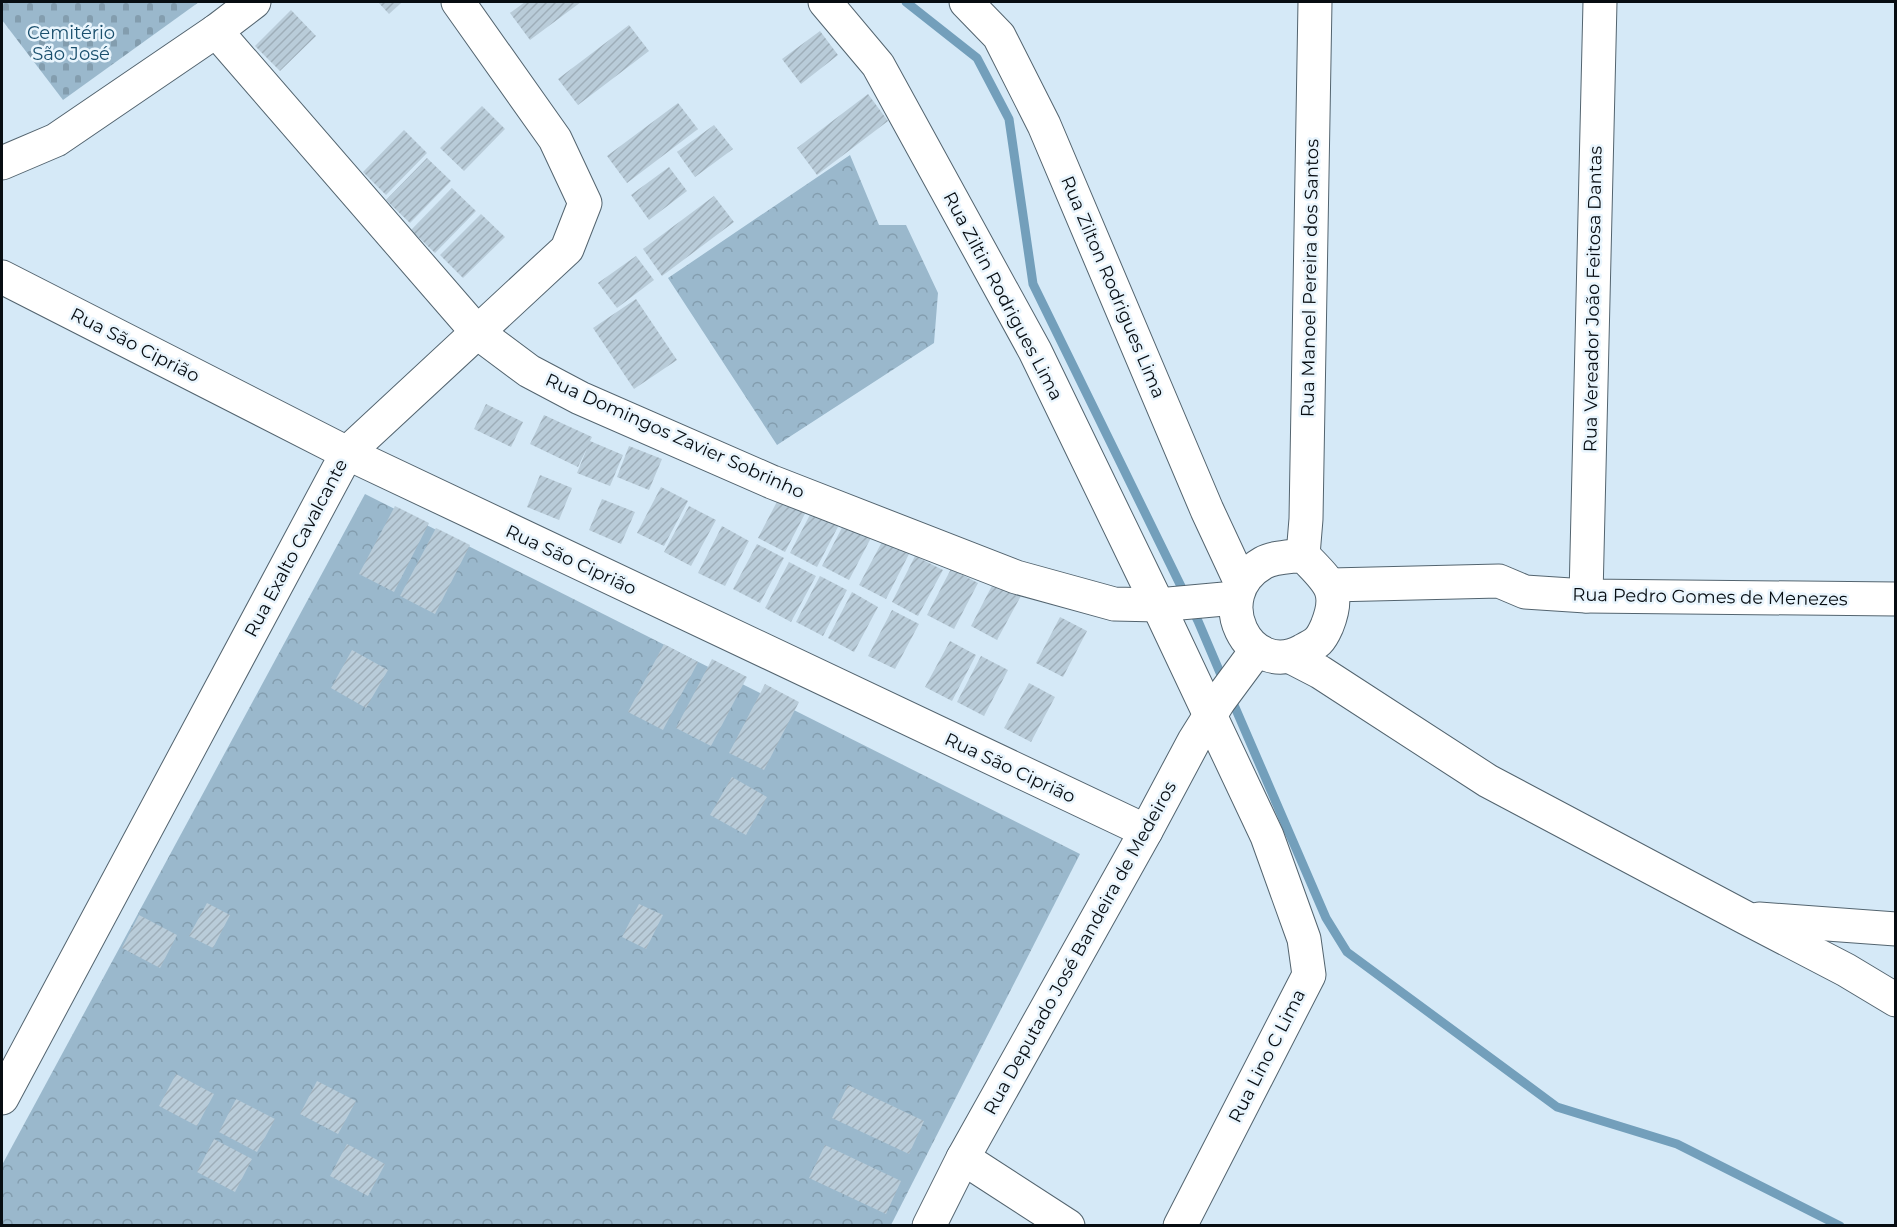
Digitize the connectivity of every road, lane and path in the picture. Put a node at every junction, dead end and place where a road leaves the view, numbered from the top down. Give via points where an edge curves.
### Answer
1 (254, 2) edge
2 (458, 2) edge
3 (825, 2) edge
4 (966, 2) edge
5 (1315, 2) edge
6 (1600, 2) edge
7 (216, 31) junction
8 (2, 163) edge
9 (2, 278) edge
10 (478, 333) junction
11 (347, 453) junction
12 (1303, 555) junction
13 (1238, 591) junction
14 (1586, 596) junction
15 (1332, 598) junction
16 (1896, 599) edge
17 (1178, 602) junction
18 (1291, 657) junction
19 (1231, 686) junction
20 (1146, 831) junction
21 (1746, 918) junction
22 (1896, 929) edge
23 (1896, 1000) edge
24 (2, 1098) edge
25 (963, 1158) junction
26 (929, 1226) edge
27 (1068, 1226) edge
28 (1180, 1226) edge

1 - 7 street
2 - 10 street, Rua Exalto Cavalcante via 555,139 585,203 567,249
3 - 17 street, Rua Ziltin Rodrigues Lima via 878,65
4 - 13 street, Rua Zilton Rodrigues Lima via 999,36 1044,125 1208,510
5 - 12 street, Rua Manoel Pereira dos Santos
6 - 14 street, Rua Vereador João Feitosa Dantas
7 - 8 street via 56,140
7 - 10 street, Rua Domingos Zavier Sobrinho
9 - 11 street, Rua São Ciprião
10 - 11 street, Rua Exalto Cavalcante
10 - 17 street, Rua Domingos Zavier Sobrinho via 530,371 580,398 772,482 1016,577 1114,604
11 - 20 street, Rua São Ciprião
11 - 24 street, Rua Exalto Cavalcante
12 - 13 street via 1264,562
12 - 15 street
13 - 17 street, Rua Domingos Zavier Sobrinho
13 - 19 street, Rua Zilton Rodrigues Lima via 1239,628
14 - 15 street, Rua Pedro Gomes de Menezes via 1525,592 1499,581
14 - 16 street, Rua Pedro Gomes de Menezes
15 - 18 street via 1320,641
17 - 19 street
18 - 19 street via 1274,656
18 - 21 street via 1488,781
19 - 20 street, Rua Deputado José Bandeira de Medeiros
19 - 28 street, Rua Lino C Lima via 1267,836 1304,939 1309,975
20 - 25 street, Rua Deputado José Bandeira de Medeiros
21 - 22 street
21 - 23 street
25 - 26 street, Rua Deputado José Bandeira de Medeiros
25 - 27 street

